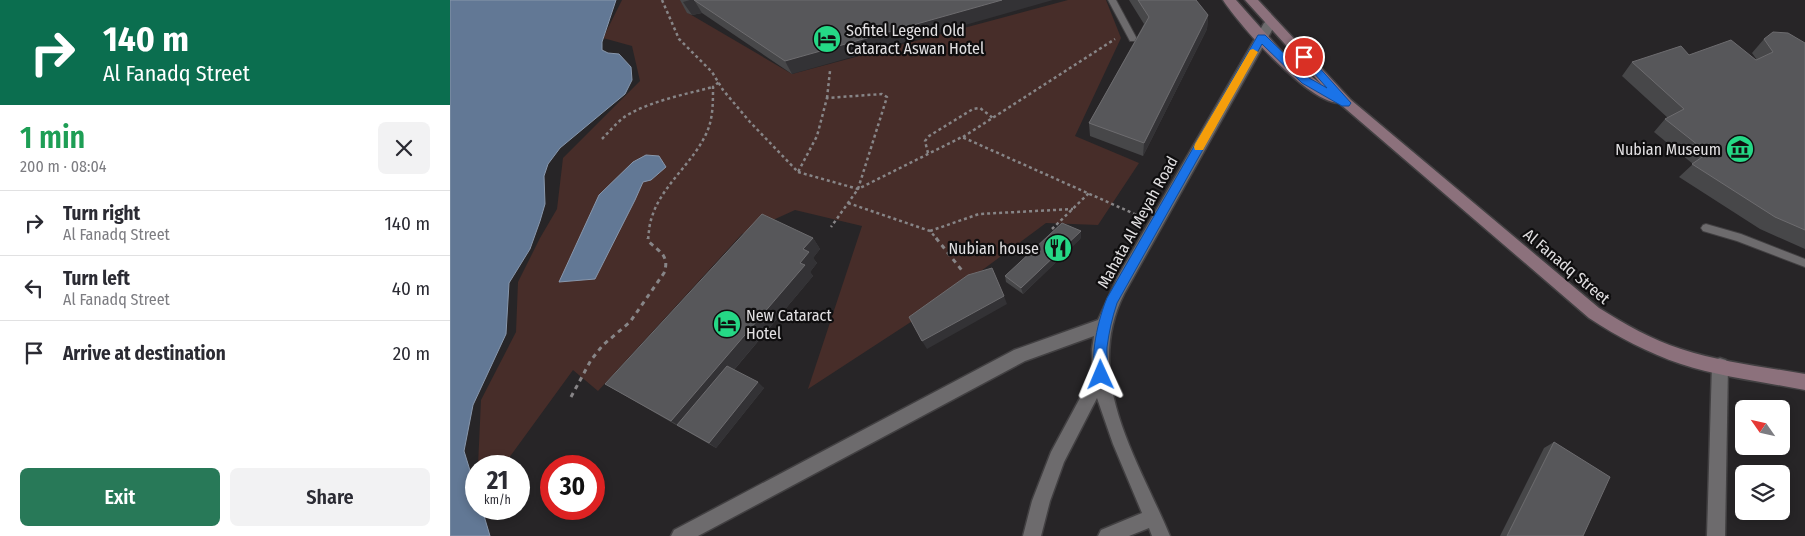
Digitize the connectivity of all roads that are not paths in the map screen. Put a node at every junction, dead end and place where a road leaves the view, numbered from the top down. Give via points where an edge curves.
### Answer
1 (1112, 0) edge
2 (1230, 0) edge
3 (1251, 0) edge
4 (1270, 23) junction
5 (1131, 35) road end
6 (1262, 38) junction
7 (1346, 103) junction
8 (1706, 228) dead end
9 (1805, 263) edge
10 (1104, 325) junction
11 (1720, 365) junction
12 (1101, 375) junction
13 (1805, 382) edge
14 (1154, 517) junction
15 (680, 536) edge
16 (1032, 536) edge
17 (1107, 536) edge
18 (1161, 536) edge
19 (1716, 536) edge

1 - 5 lane
2 - 6 street, Al Fanadq Street
3 - 4 street, Al Fanadq Street
4 - 6 street, Mahata Al Meyah Road
4 - 7 street, Al Fanadq Street
6 - 7 street, Al Fanadq Street via 1306,81
6 - 10 street, Mahata Al Meyah Road via 1155,223 1112,302
7 - 11 street, Al Fanadq Street via 1594,313 1616,328 1667,352
8 - 9 lane
10 - 12 street, Mahata Al Meyah Road via 1100,349
10 - 15 street via 1020,355
11 - 13 street, Al Fanadq Street
11 - 19 street
12 - 14 street, Mahata Al Meyah Road via 1115,426
12 - 16 street via 1057,458
14 - 17 street
14 - 18 street, Mahata Al Meyah Road

